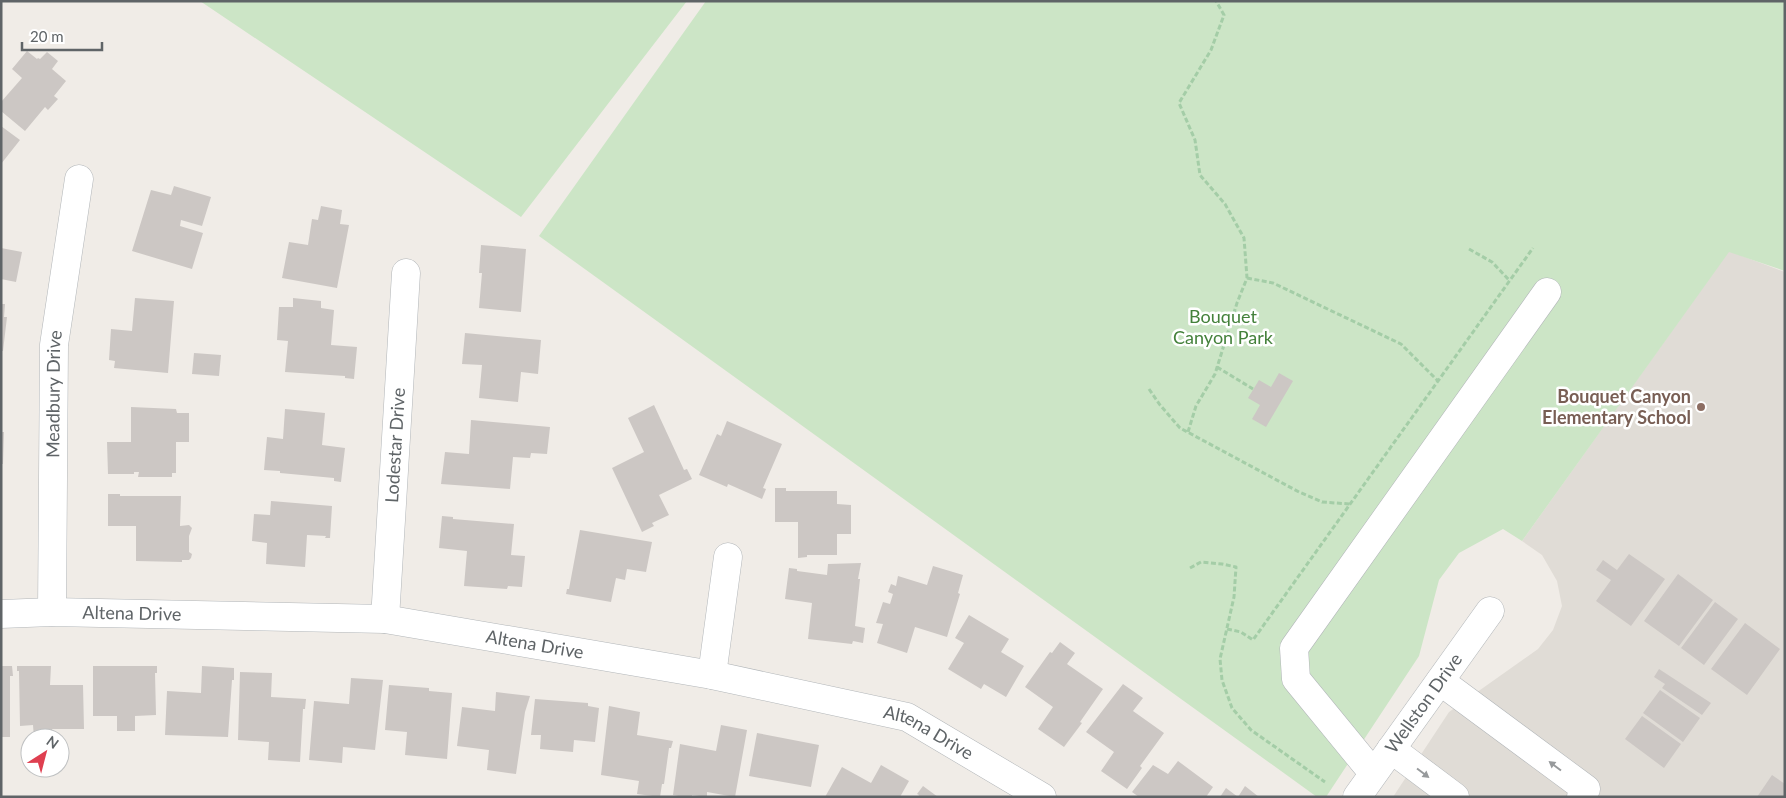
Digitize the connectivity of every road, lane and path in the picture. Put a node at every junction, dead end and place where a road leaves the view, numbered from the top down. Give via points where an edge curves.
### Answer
1 (1216, 1) edge
2 (78, 179) dead end
3 (1534, 248) dead end
4 (1469, 249) dead end
5 (406, 273) dead end
6 (1247, 278) junction
7 (1510, 281) junction
8 (1547, 292) dead end
9 (1217, 367) junction
10 (1438, 381) junction
11 (1149, 389) dead end
12 (1253, 389) dead end
13 (1188, 432) junction
14 (1350, 504) junction
15 (728, 557) dead end
16 (1190, 568) dead end
17 (1490, 611) dead end
18 (52, 612) junction
19 (1, 614) edge
20 (384, 619) junction
21 (1227, 629) junction
22 (712, 675) junction
23 (1440, 681) junction
24 (1391, 748) junction
25 (1373, 773) junction
26 (1324, 782) dead end
27 (1042, 797) edge
28 (1357, 797) edge
29 (1455, 797) edge
30 (1580, 797) edge

1 - 6 path via 1224,15 1212,50 1180,103 1195,140 1200,175 1225,204 1244,238
2 - 18 street, Meadbury Drive via 54,346
3 - 7 path
4 - 7 path via 1492,262
5 - 20 street, Lodestar Drive
6 - 9 path
6 - 10 path via 1273,283 1401,344
7 - 10 path
8 - 25 street via 1294,648 1296,679
9 - 12 path
9 - 13 path via 1196,406
10 - 14 path
11 - 13 path via 1180,428
13 - 14 path via 1299,492 1322,502
14 - 21 path via 1253,640 1241,632
15 - 22 street
16 - 21 path via 1201,562 1236,567
17 - 23 street, Wellston Drive
18 - 19 street, Altena Drive
18 - 20 street, Altena Drive
20 - 22 street, Altena Drive
21 - 26 path via 1220,659 1222,680 1232,708 1251,730
22 - 27 street, Altena Drive via 907,716
23 - 24 street, Wellston Drive
30 -> 23 street via 1586,789
24 - 25 street, Wellston Drive
24 -> 29 street
25 - 28 street, Wellston Drive

